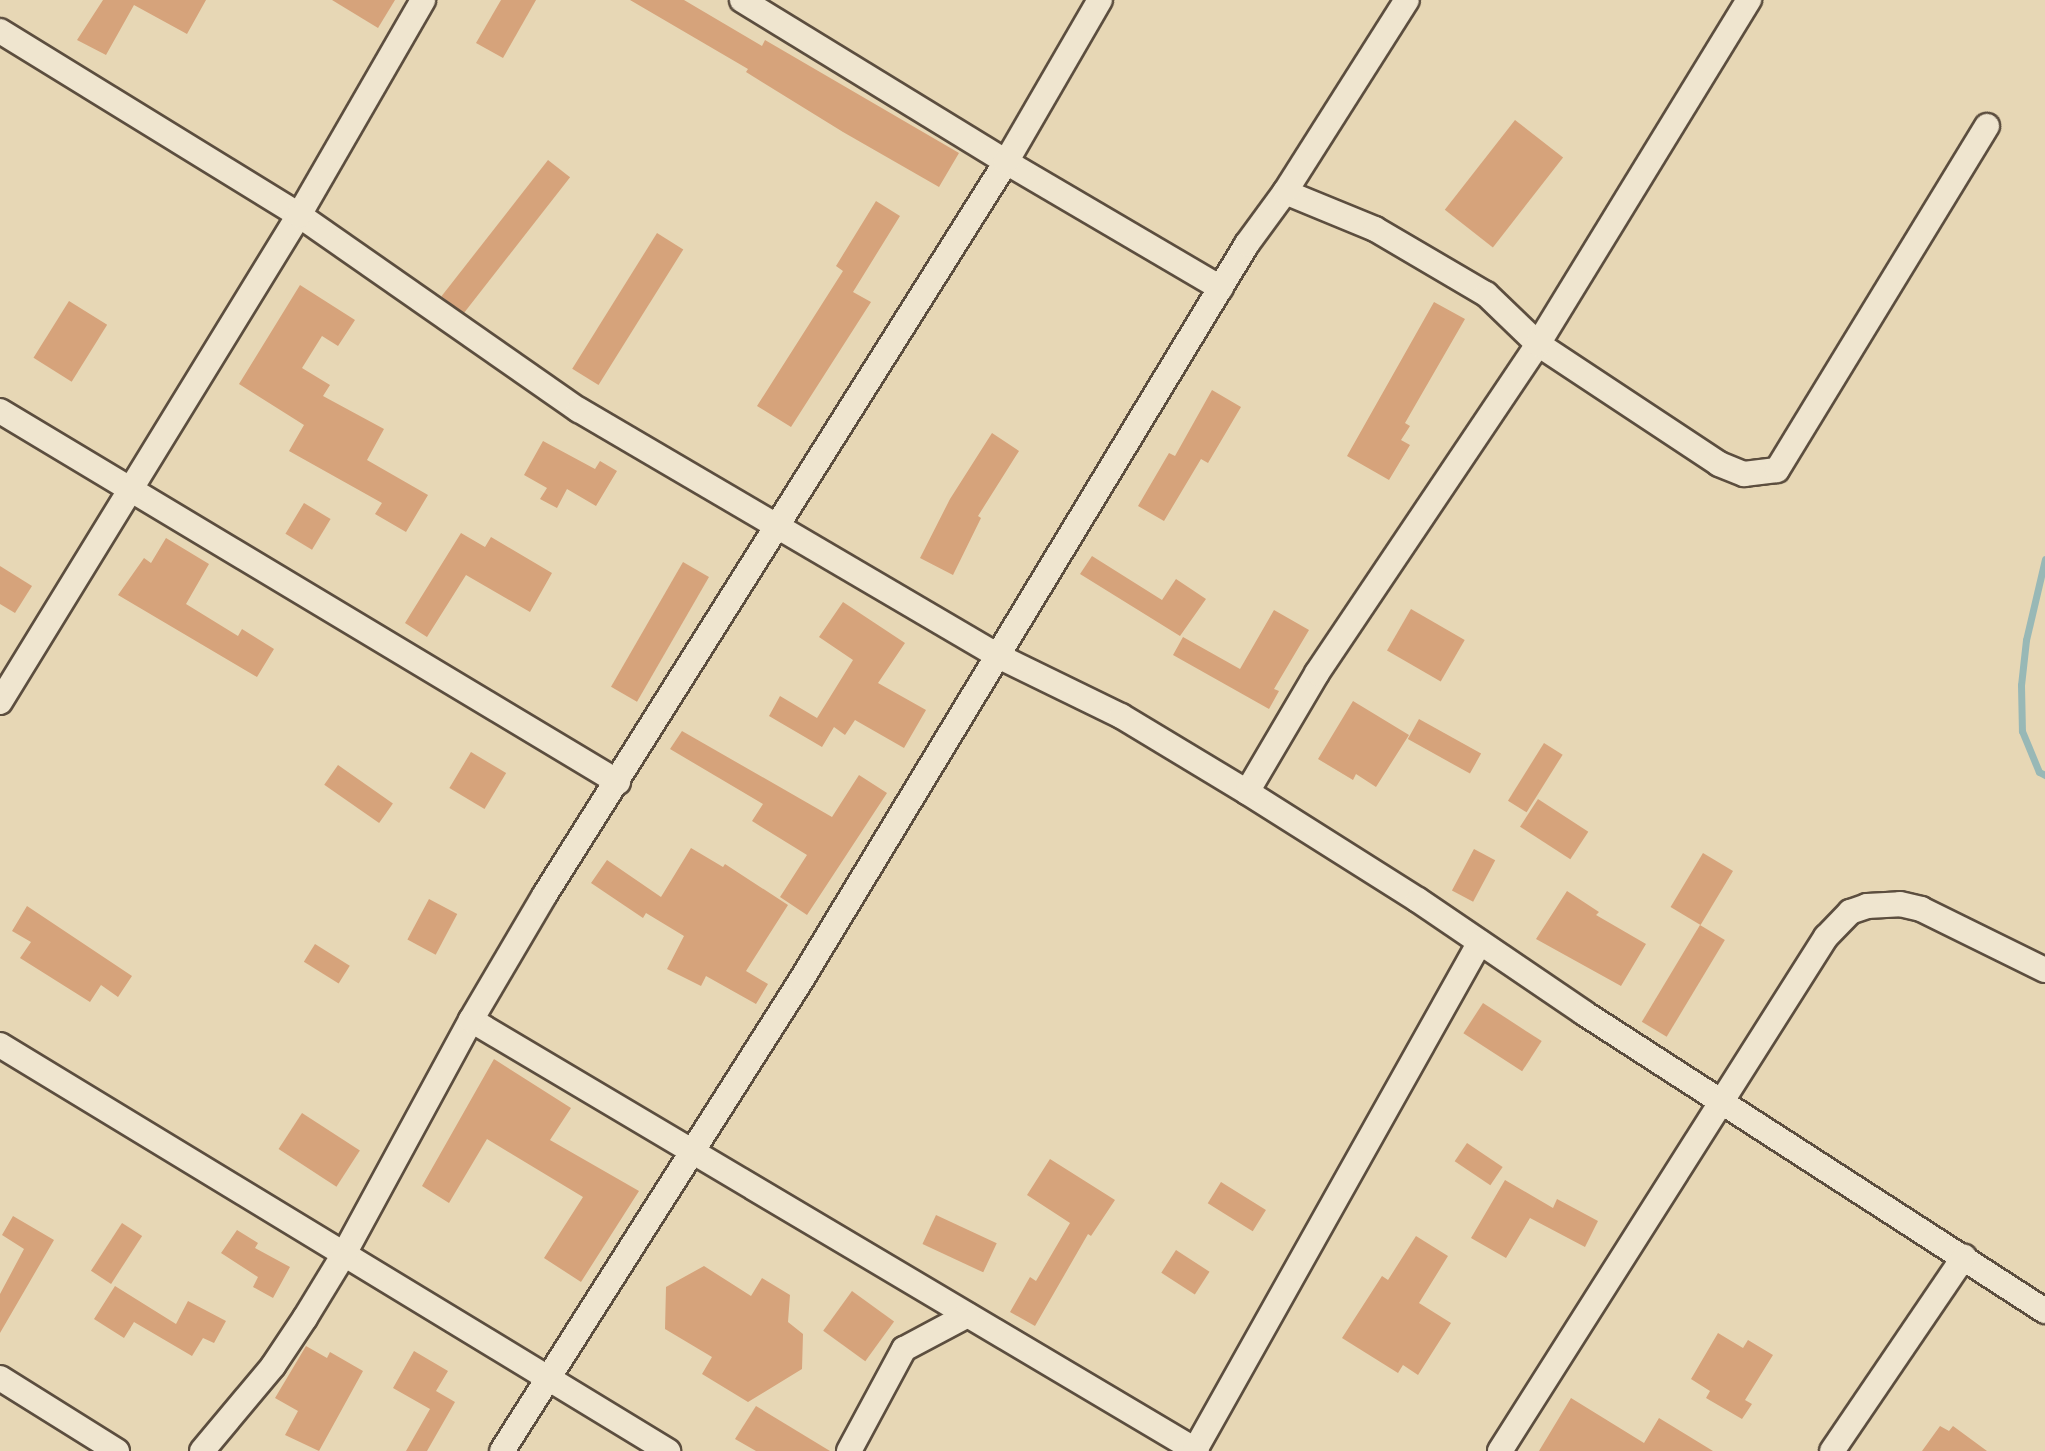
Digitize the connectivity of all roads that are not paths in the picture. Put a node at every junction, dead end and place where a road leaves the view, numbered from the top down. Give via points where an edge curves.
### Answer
1 (423, 0) edge
2 (1100, 0) edge
3 (1407, 0) edge
4 (1749, 0) edge
5 (753, 3) edge
6 (0, 31) edge
7 (1987, 126) dead end
8 (1006, 162) junction
9 (1285, 192) junction
10 (299, 215) junction
11 (1221, 288) junction
12 (1538, 344) junction
13 (0, 411) edge
14 (127, 490) junction
15 (775, 527) junction
16 (996, 655) junction
17 (0, 702) edge
18 (618, 782) junction
19 (1247, 792) junction
20 (1480, 942) junction
21 (2045, 970) edge
22 (471, 1020) junction
23 (0, 1045) edge
24 (1721, 1102) junction
25 (693, 1152) junction
26 (344, 1254) junction
27 (1964, 1257) junction
28 (2045, 1311) edge
29 (968, 1315) junction
30 (546, 1376) junction
31 (0, 1378) edge
32 (1196, 1450) edge
33 (117, 1451) edge
34 (202, 1451) edge
35 (502, 1451) edge
36 (668, 1451) edge
37 (849, 1451) edge
38 (1500, 1451) edge
39 (1832, 1451) edge

1 - 10 street
2 - 8 street
3 - 9 street
4 - 12 street
5 - 8 street
6 - 10 street
7 - 12 street via 1777,470 1744,474 1719,464
8 - 11 street
8 - 15 street
9 - 11 street
9 - 12 street via 1375,229 1474,287
10 - 14 street
10 - 15 street via 579,410
11 - 16 street
12 - 19 street via 1317,673
13 - 14 street
14 - 17 street
14 - 18 street
15 - 16 street
15 - 18 street
16 - 19 street via 1121,716
16 - 25 street
18 - 22 street
19 - 20 street
20 - 24 street
20 - 32 street
21 - 24 street via 1921,909 1878,905 1850,912 1826,937
22 - 25 street
22 - 26 street
23 - 26 street
24 - 27 street
24 - 38 street
25 - 29 street
25 - 30 street
26 - 30 street
26 - 34 street via 273,1366
27 - 28 street
27 - 39 street
29 - 32 street
29 - 37 street via 904,1349
30 - 35 street
30 - 36 street
31 - 33 street

